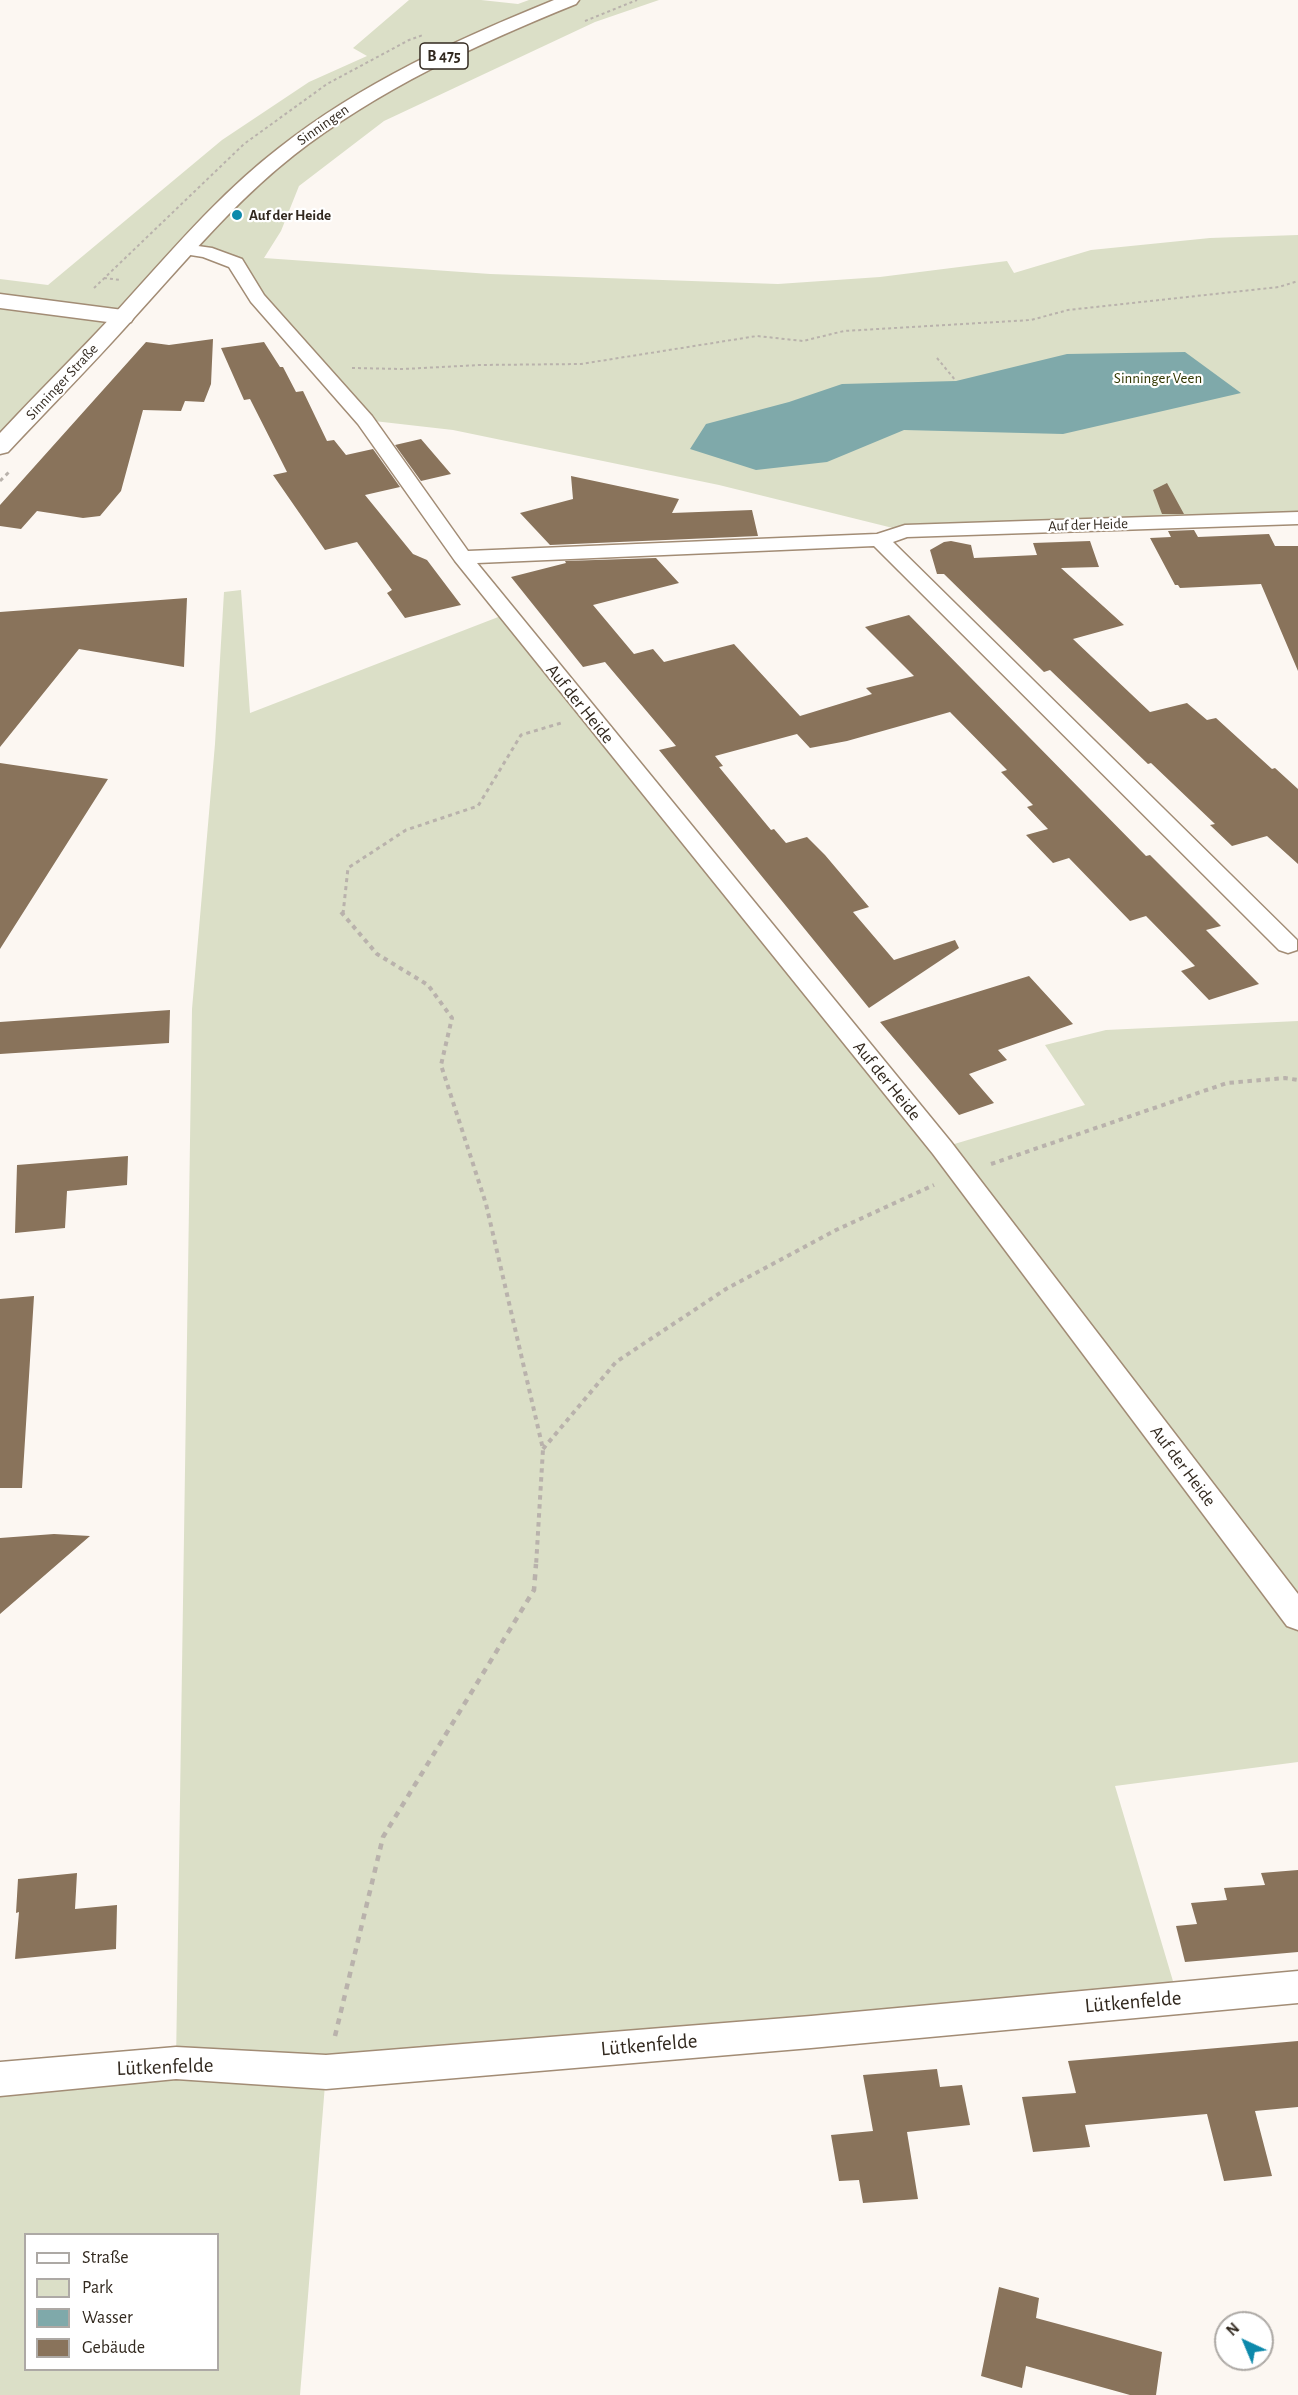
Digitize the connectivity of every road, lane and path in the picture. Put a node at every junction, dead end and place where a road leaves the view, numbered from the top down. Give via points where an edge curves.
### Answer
1 (570, 0) edge
2 (637, 0) edge
3 (582, 22) dead end
4 (184, 249) junction
5 (1298, 281) edge
6 (0, 301) edge
7 (123, 317) junction
8 (937, 358) dead end
9 (323, 372) junction
10 (956, 381) dead end
11 (0, 447) edge
12 (1298, 518) edge
13 (879, 540) junction
14 (462, 557) junction
15 (588, 715) junction
16 (1288, 945) dead end
17 (1298, 1080) edge
18 (960, 1173) junction
19 (543, 1449) junction
20 (1298, 1617) edge
21 (1298, 1987) edge
22 (326, 2072) junction
23 (0, 2079) edge

1 - 4 main road, Sinningen / B 475 via 427,64 353,104 249,182
2 - 3 path
4 - 7 main road, Sinningen / B 475
4 - 9 street, Auf der Heide via 236,263 257,298
5 - 9 path via 1068,310 1031,320 844,331 803,341 757,336 581,364 366,367
6 - 7 main road
7 - 11 main road, Sinninger Straße / B 475
8 - 10 path
9 - 14 street, Auf der Heide via 365,420
12 - 13 street, Auf der Heide via 905,531
13 - 14 street, Auf der Heide
13 - 16 street
14 - 15 street, Auf der Heide
15 - 18 street, Auf der Heide
15 - 19 path via 520,735 478,806 406,830 348,868 341,912 377,954 428,985 452,1018 441,1065 486,1203
17 - 18 path via 1227,1083
18 - 19 path via 836,1230 708,1301 616,1362
18 - 20 street, Auf der Heide
19 - 22 path via 534,1590 383,1837
21 - 22 street, Lütkenfelde
22 - 23 street, Lütkenfelde via 176,2063

